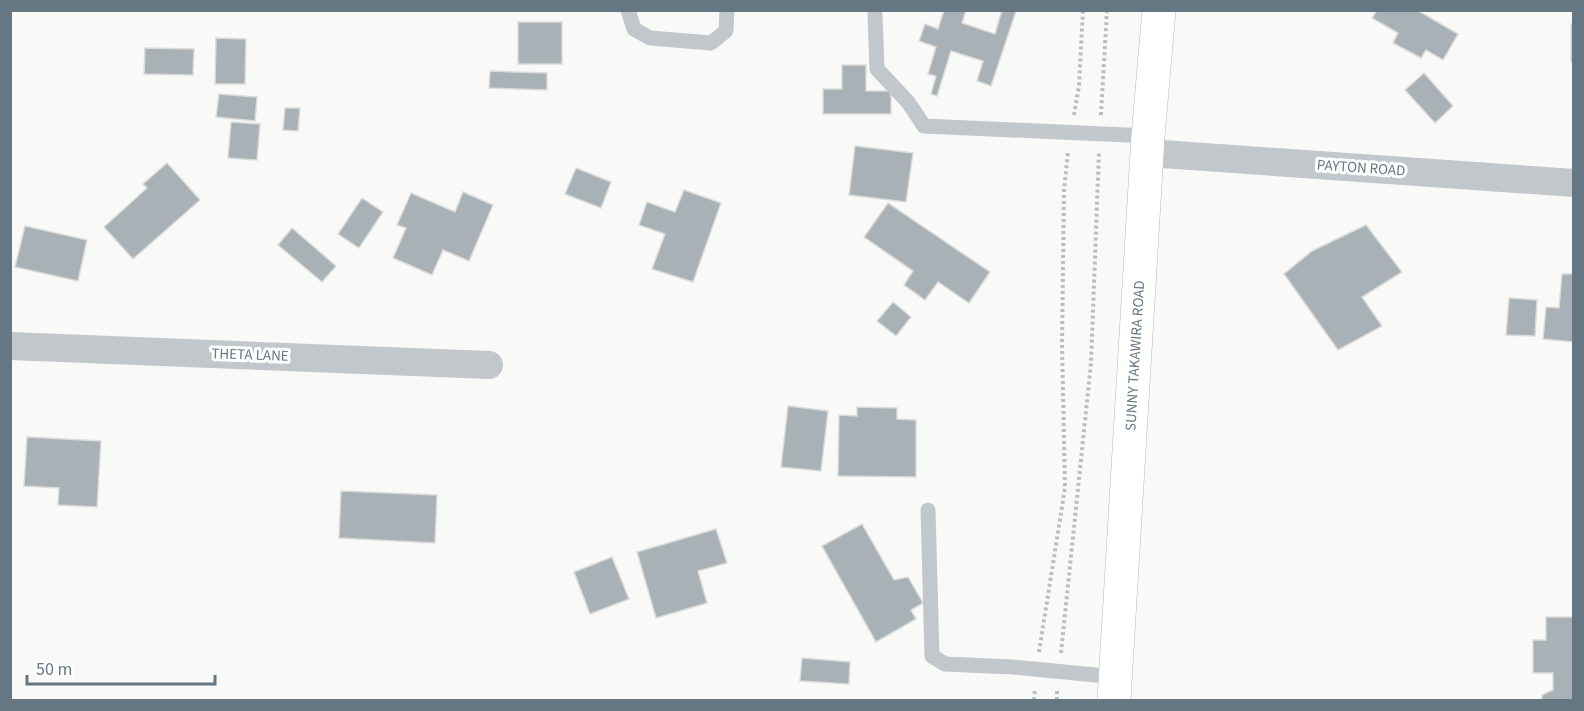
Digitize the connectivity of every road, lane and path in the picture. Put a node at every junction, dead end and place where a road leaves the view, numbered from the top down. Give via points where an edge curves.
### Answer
1 (628, 10) edge
2 (727, 10) edge
3 (1083, 10) edge
4 (1107, 10) edge
5 (1160, 10) edge
6 (875, 15) dead end
7 (1070, 134) junction
8 (1100, 134) junction
9 (1148, 145) junction
10 (1574, 183) edge
11 (10, 346) edge
12 (489, 365) dead end
13 (928, 510) dead end
14 (1037, 669) junction
15 (1059, 671) junction
16 (1115, 688) edge
17 (1034, 700) edge
18 (1057, 700) edge

1 - 2 lane via 634,29 650,38 711,43 726,31
3 - 7 path via 1079,86
4 - 8 path
5 - 9 main road, SUNNY TAKAWIRA ROAD
6 - 7 lane via 877,69 924,126
7 - 8 lane
7 - 14 path via 1064,190 1065,488
8 - 9 lane
8 - 15 path via 1090,363
9 - 10 street, PAYTON ROAD
9 - 16 main road, SUNNY TAKAWIRA ROAD
11 - 12 street, THETA LANE
13 - 14 lane via 932,656 945,664
14 - 15 lane
14 - 17 path
15 - 16 lane
15 - 18 path

